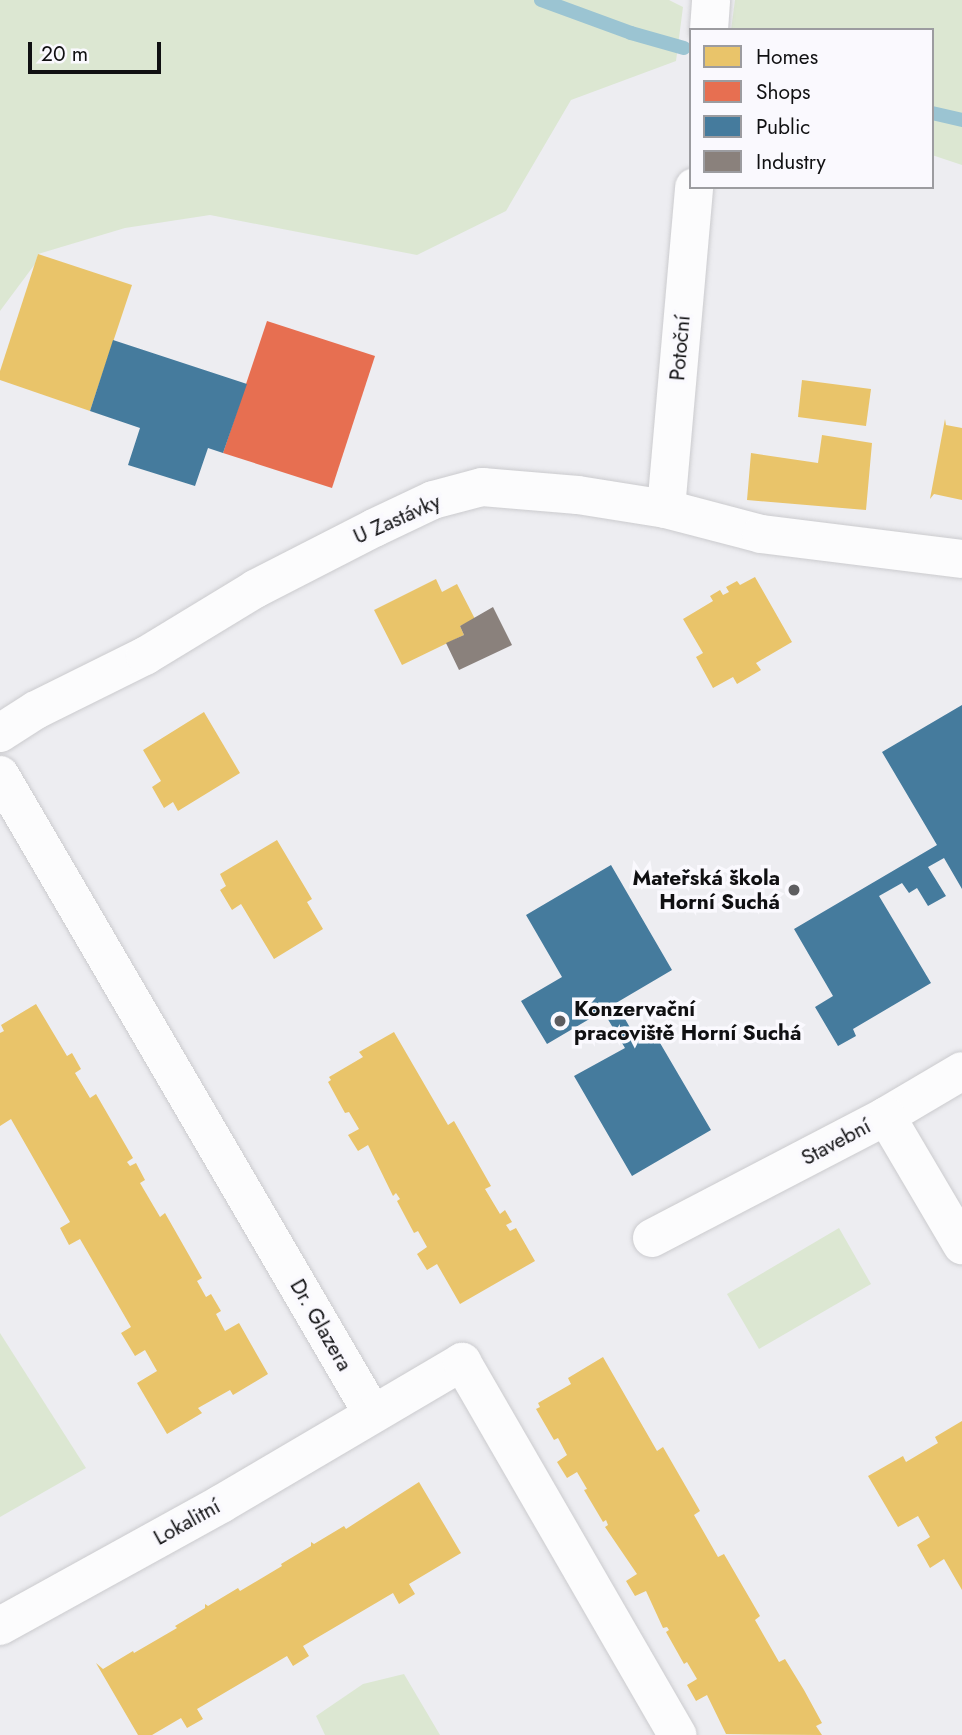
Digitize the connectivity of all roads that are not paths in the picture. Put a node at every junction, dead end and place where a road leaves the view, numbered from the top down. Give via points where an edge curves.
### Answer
1 (711, 0) edge
2 (709, 28) edge
3 (694, 189) edge
4 (666, 509) junction
5 (962, 559) edge
6 (0, 733) edge
7 (0, 775) edge
8 (962, 1070) edge
9 (886, 1116) junction
10 (652, 1238) dead end
11 (962, 1245) edge
12 (372, 1413) junction
13 (0, 1626) edge
14 (677, 1735) edge

1 - 2 street
3 - 4 street, Potoční
4 - 5 street, U Zastávky via 761,534
4 - 6 street, U Zastávky via 482,487 433,500 255,589 145,656
7 - 12 street, Dr. Glazera
8 - 9 street
9 - 10 street, Stavební
9 - 11 street, Stavební
12 - 13 street, Lokalitní via 221,1504
12 - 14 street via 462,1362

